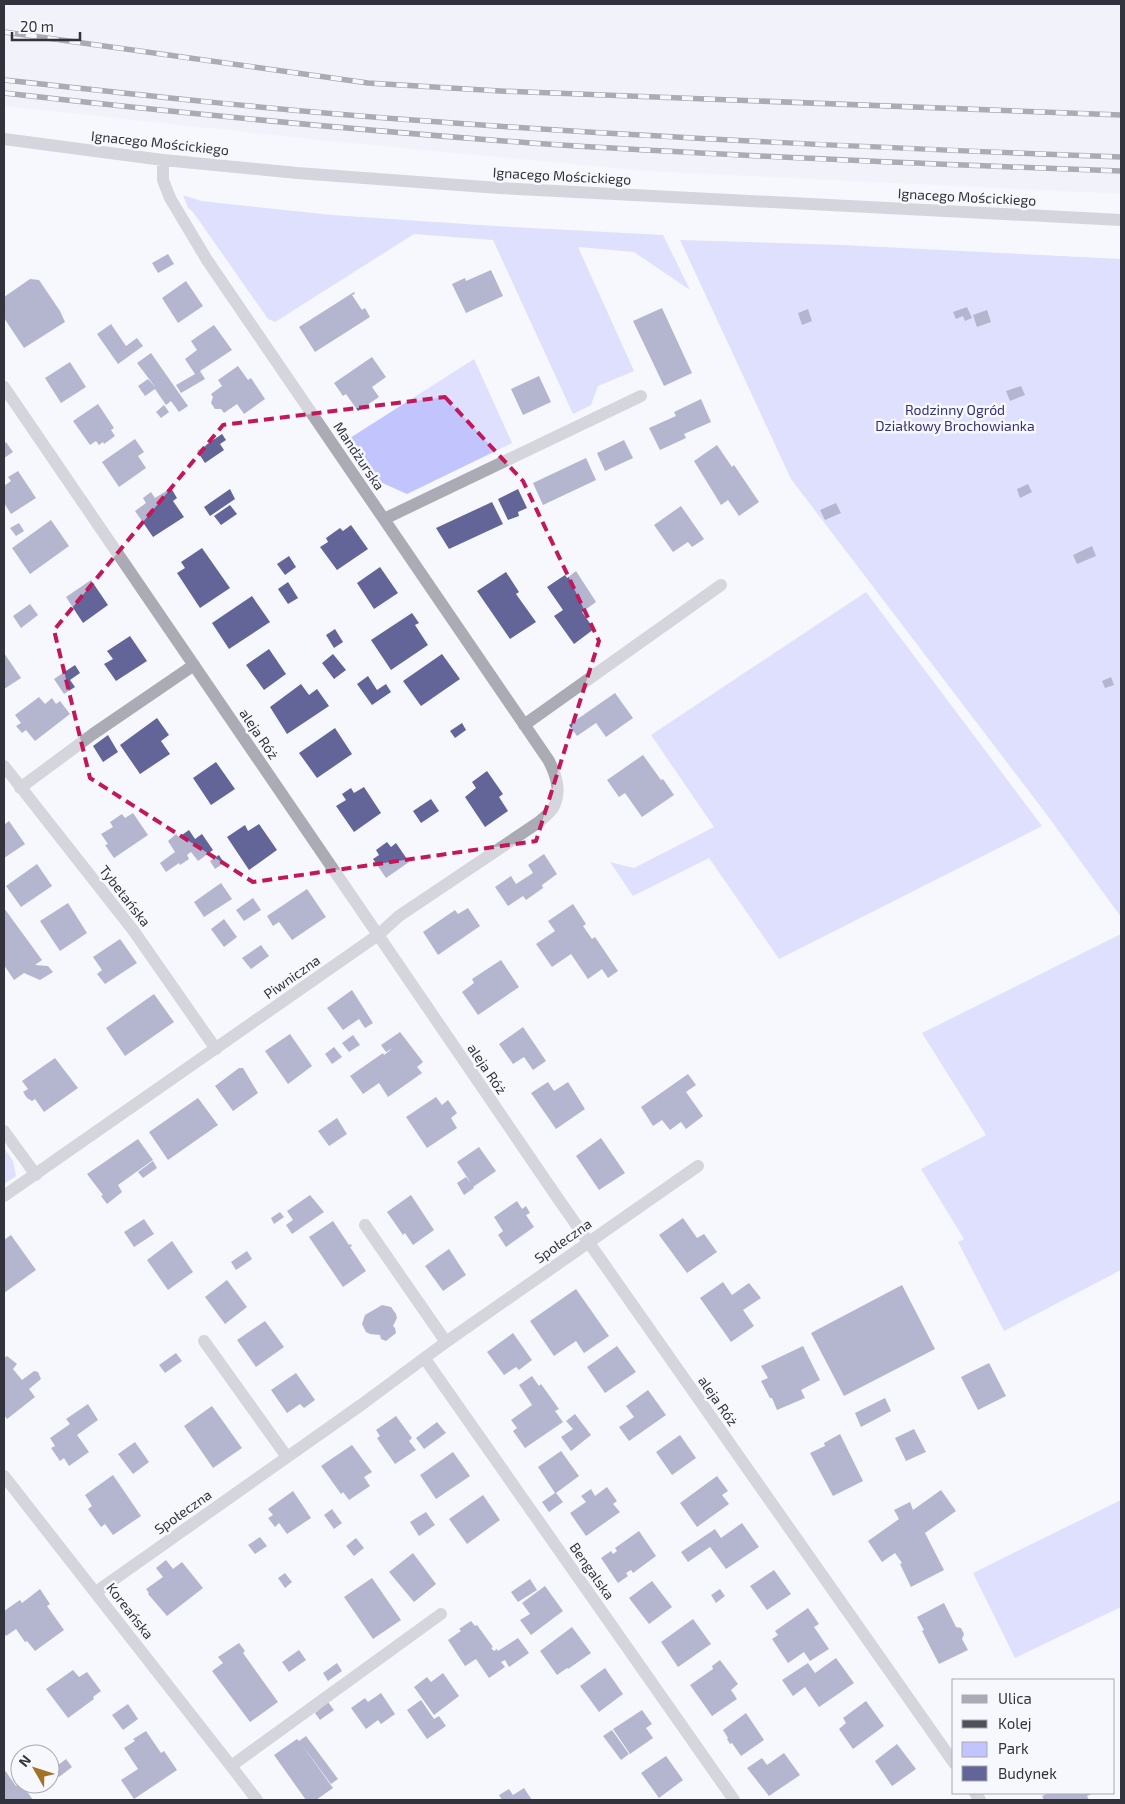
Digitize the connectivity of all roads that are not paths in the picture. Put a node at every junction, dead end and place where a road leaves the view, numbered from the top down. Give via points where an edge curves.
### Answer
1 (4, 139) edge
2 (163, 160) junction
3 (1121, 220) edge
4 (4, 387) edge
5 (641, 396) dead end
6 (384, 519) junction
7 (721, 585) dead end
8 (194, 665) junction
9 (524, 724) junction
10 (549, 761) joint
11 (4, 766) edge
12 (20, 788) junction
13 (378, 935) junction
14 (216, 1049) junction
15 (4, 1131) edge
16 (698, 1166) dead end
17 (36, 1175) junction
18 (4, 1196) edge
19 (365, 1225) dead end
20 (588, 1242) junction
21 (204, 1341) dead end
22 (446, 1342) junction
23 (425, 1359) junction
24 (287, 1457) junction
25 (4, 1476) edge
26 (96, 1592) junction
27 (441, 1614) dead end
28 (952, 1760) edge
29 (231, 1766) junction
30 (257, 1800) edge
31 (734, 1800) edge

1 - 2 street, Ignacego Mościckiego
2 - 3 street, Ignacego Mościckiego via 499,188
2 - 6 street, Mandżurska via 163,180 170,198 207,260
4 - 8 street, aleja Róż
5 - 6 street
6 - 9 street, Mandżurska
7 - 9 street
8 - 12 street
8 - 13 street, aleja Róż
9 - 10 street, Mandżurska
10 - 13 street, Piwniczna via 557,777 558,791 553,808 539,822 399,916
11 - 12 street, Tybetańska
12 - 14 street, Tybetańska via 133,930
13 - 14 street, Piwniczna
13 - 20 street, aleja Róż
14 - 17 street, Piwniczna
15 - 17 street
16 - 20 street, Społeczna
17 - 18 street, Piwniczna
19 - 22 street
20 - 22 street, Społeczna
20 - 28 street, aleja Róż
21 - 24 street
22 - 23 street, Społeczna
23 - 24 street, Społeczna
23 - 31 street, Bengalska
24 - 26 street, Społeczna
25 - 26 street, Koreańska
26 - 29 street, Koreańska
27 - 29 street
29 - 30 street, Koreańska

